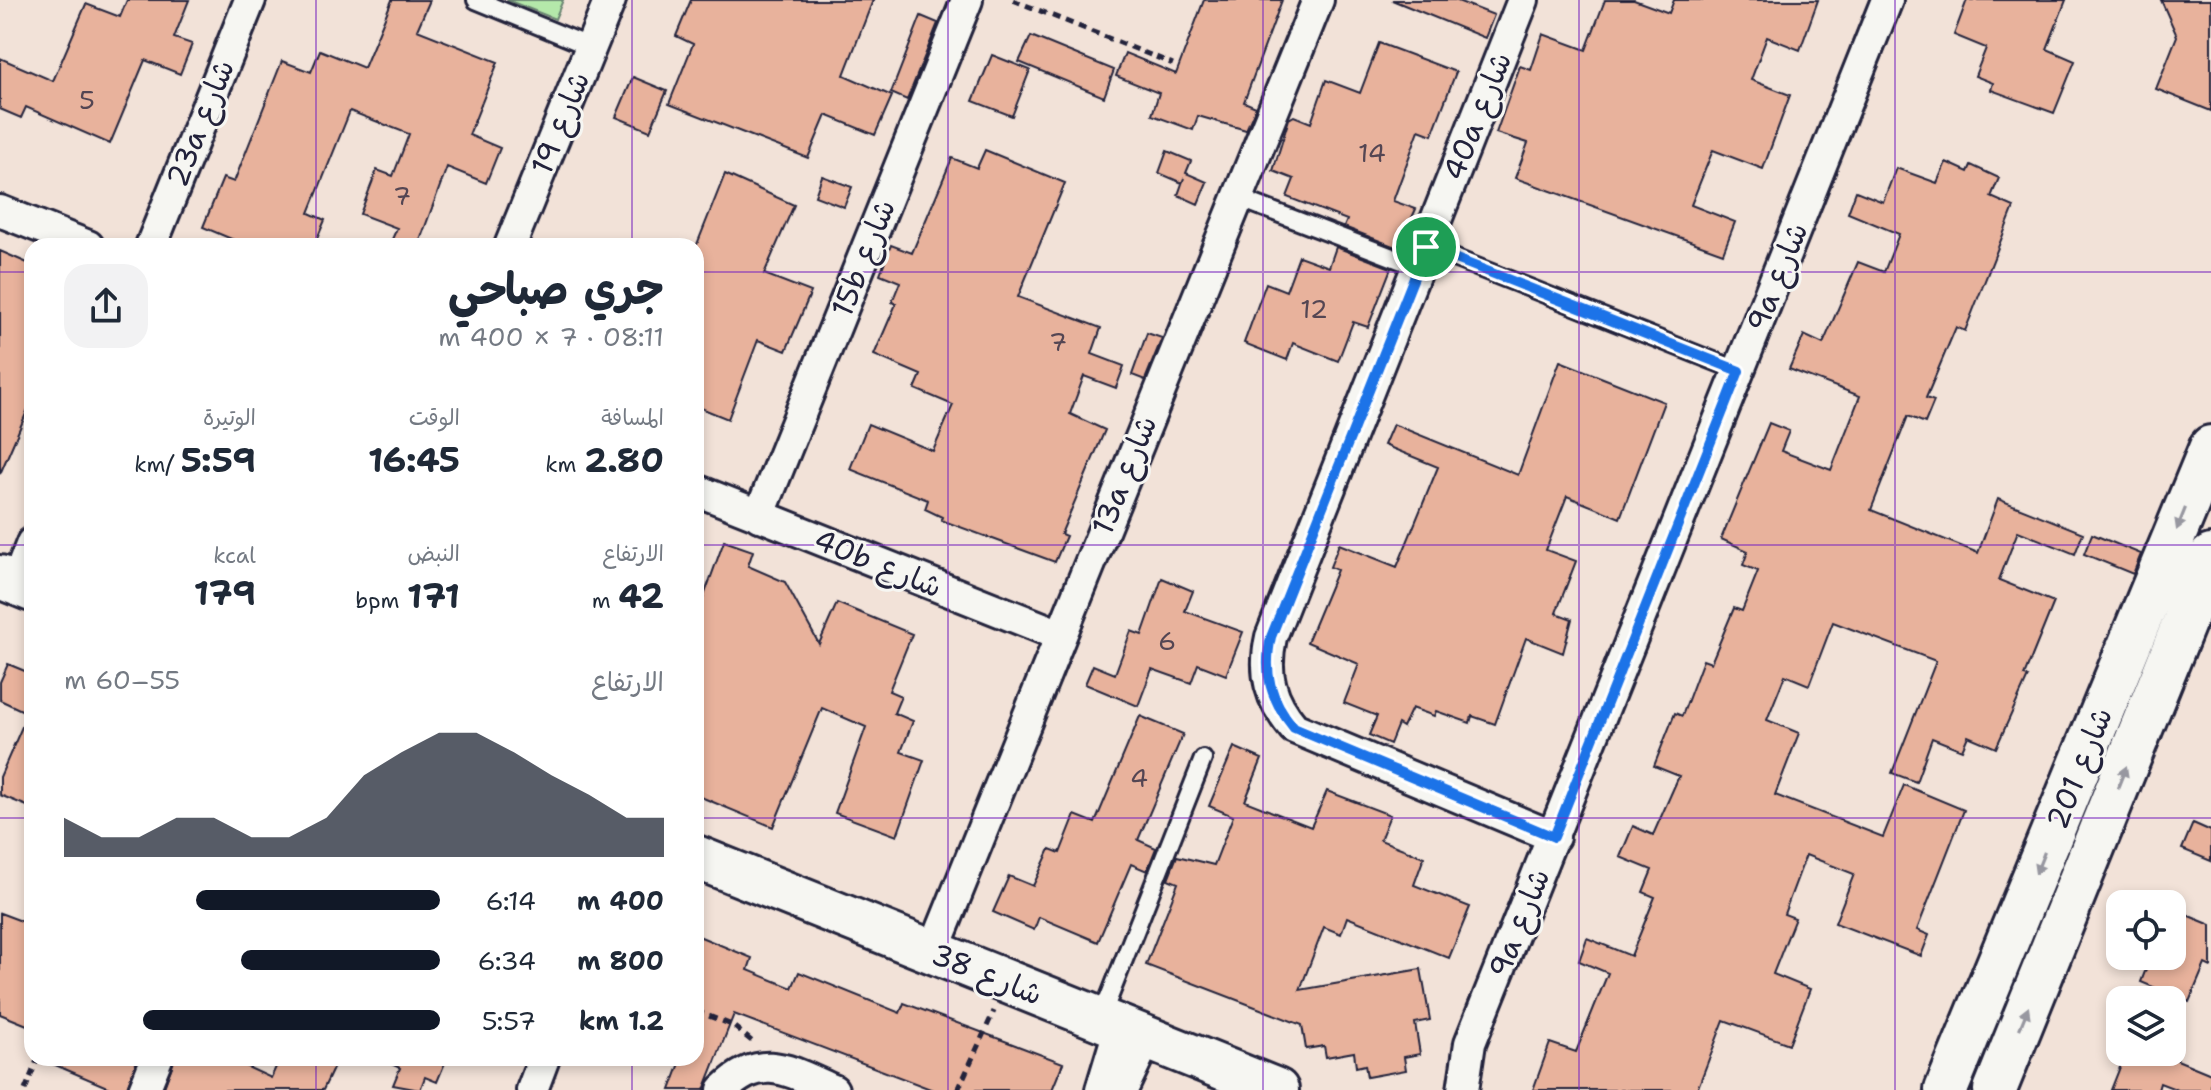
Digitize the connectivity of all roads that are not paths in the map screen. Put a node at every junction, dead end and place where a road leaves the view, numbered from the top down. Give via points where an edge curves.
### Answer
1 (250, 0) edge
2 (476, 0) edge
3 (610, 0) edge
4 (967, 0) edge
5 (1318, 0) edge
6 (1523, 0) edge
7 (1887, 0) edge
8 (591, 47) junction
9 (1236, 197) junction
10 (0, 211) edge
11 (68, 238) edge
12 (154, 238) edge
13 (513, 238) edge
14 (1422, 257) junction
15 (1739, 371) junction
16 (2211, 447) edge
17 (704, 493) edge
18 (759, 516) junction
19 (2211, 556) edge
20 (24, 564) edge
21 (16, 584) edge
22 (1060, 635) junction
23 (1203, 759) dead end
24 (1554, 837) junction
25 (704, 860) edge
26 (933, 952) junction
27 (1123, 1028) junction
28 (1470, 1043) junction
29 (154, 1066) edge
30 (541, 1066) edge
31 (144, 1090) edge
32 (532, 1090) edge
33 (723, 1090) edge
34 (833, 1090) edge
35 (1101, 1090) edge
36 (1122, 1090) edge
37 (1277, 1090) edge
38 (1440, 1090) edge
39 (1463, 1090) edge
40 (1946, 1090) edge
41 (1995, 1090) edge

1 - 12 street, 23a شارع
2 - 8 lane
3 - 8 street, شارع 19
4 - 18 street, 15b شارع
5 - 9 street, 13a شارع
6 - 14 street, 40a شارع
7 - 15 street, 9a شارع
8 - 13 street, شارع 19
9 - 14 lane
9 - 22 street, 13a شارع
10 - 11 street
14 - 15 lane
14 - 24 street, 40a شارع via 1271,637 1269,685 1294,728
15 - 24 street, 9a شارع
16 -> 40 street, شارع 201
17 - 18 street, 40b شارع
18 - 22 street, 40b شارع
41 -> 19 street, شارع 201
20 - 21 street
22 - 26 street, 13a شارع
23 - 27 lane
24 - 28 street, 9a شارع
25 - 26 street, شارع 38
26 - 27 street, شارع 38
27 - 35 street
27 - 36 street
27 - 37 street, شارع 38
28 - 38 street, 9a شارع
28 - 39 street, 9a شارع
29 - 31 street
30 - 32 street
33 - 34 street via 757,1067 779,1067

